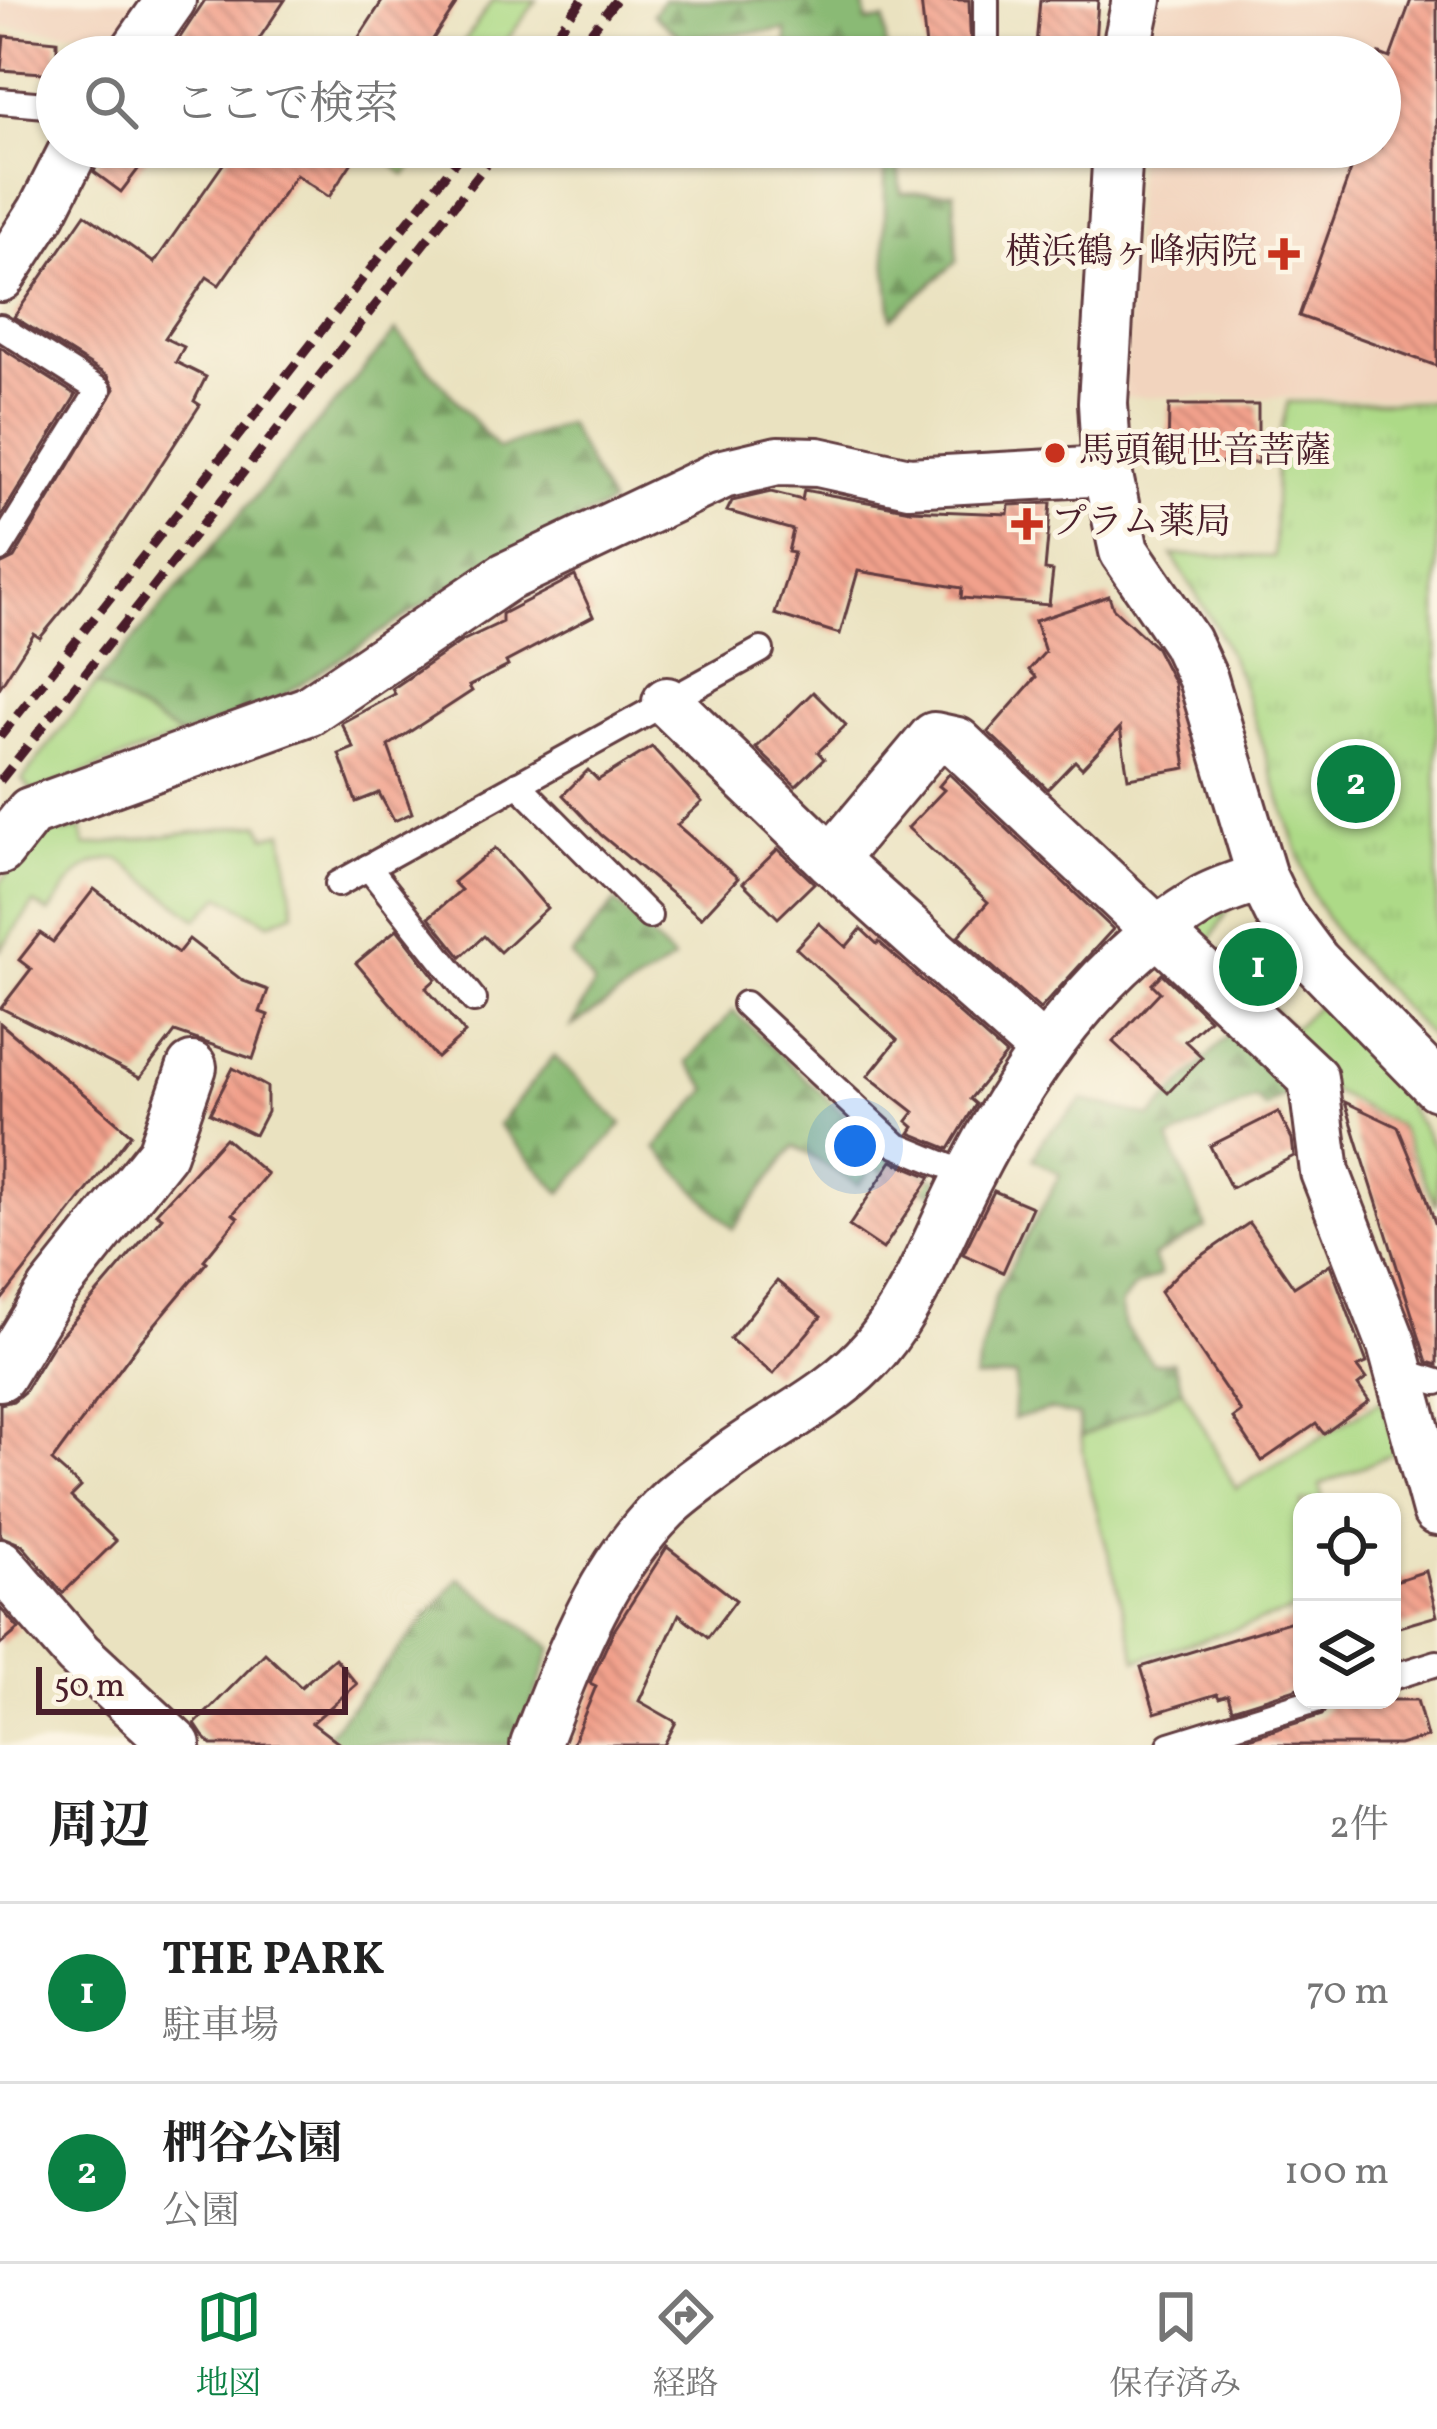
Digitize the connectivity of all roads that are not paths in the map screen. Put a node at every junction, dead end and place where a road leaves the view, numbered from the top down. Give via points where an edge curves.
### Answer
1 (171, 0) edge
2 (986, 0) edge
3 (1137, 0) edge
4 (146, 36) edge
5 (986, 36) edge
6 (1129, 36) edge
7 (0, 101) edge
8 (36, 104) edge
9 (64, 168) edge
10 (1117, 168) edge
11 (0, 277) edge
12 (0, 326) edge
13 (1107, 471) junction
14 (0, 549) edge
15 (761, 650) dead end
16 (668, 702) junction
17 (518, 784) junction
18 (0, 850) edge
19 (831, 860) junction
20 (368, 867) junction
21 (1262, 877) junction
22 (338, 884) dead end
23 (649, 916) dead end
24 (1161, 932) junction
25 (474, 1000) dead end
26 (745, 1004) dead end
27 (1043, 1050) junction
28 (192, 1067) dead end
29 (1437, 1087) edge
30 (969, 1175) junction
31 (0, 1376) edge
32 (1418, 1376) edge
33 (1437, 1511) edge
34 (0, 1564) edge
35 (1437, 1663) edge
36 (1401, 1674) edge
37 (1293, 1707) edge
38 (176, 1745) edge
39 (535, 1745) edge
40 (1170, 1745) edge

1 - 4 street
2 - 5 lane
3 - 6 street
7 - 8 lane
9 - 11 street
10 - 13 street via 1103,403
12 - 14 lane via 99,390
13 - 18 street via 908,482 778,461 723,474 506,577 308,711 30,812
13 - 21 street via 1124,551 1203,679
15 - 16 lane
16 - 17 lane
16 - 19 street
17 - 20 lane
17 - 23 lane
19 - 24 street via 934,737 956,742
19 - 27 street
20 - 22 lane
20 - 25 lane
21 - 24 street via 1206,898
21 - 29 street via 1315,961
24 - 27 street
24 - 32 street via 1313,1078 1325,1172
26 - 30 lane via 896,1144
27 - 30 street
28 - 31 street via 162,1154 52,1291
30 - 39 street via 902,1312 872,1352 830,1391 665,1507 618,1566 583,1624
32 - 33 street
34 - 38 street via 78,1654
35 - 36 lane
37 - 40 lane

